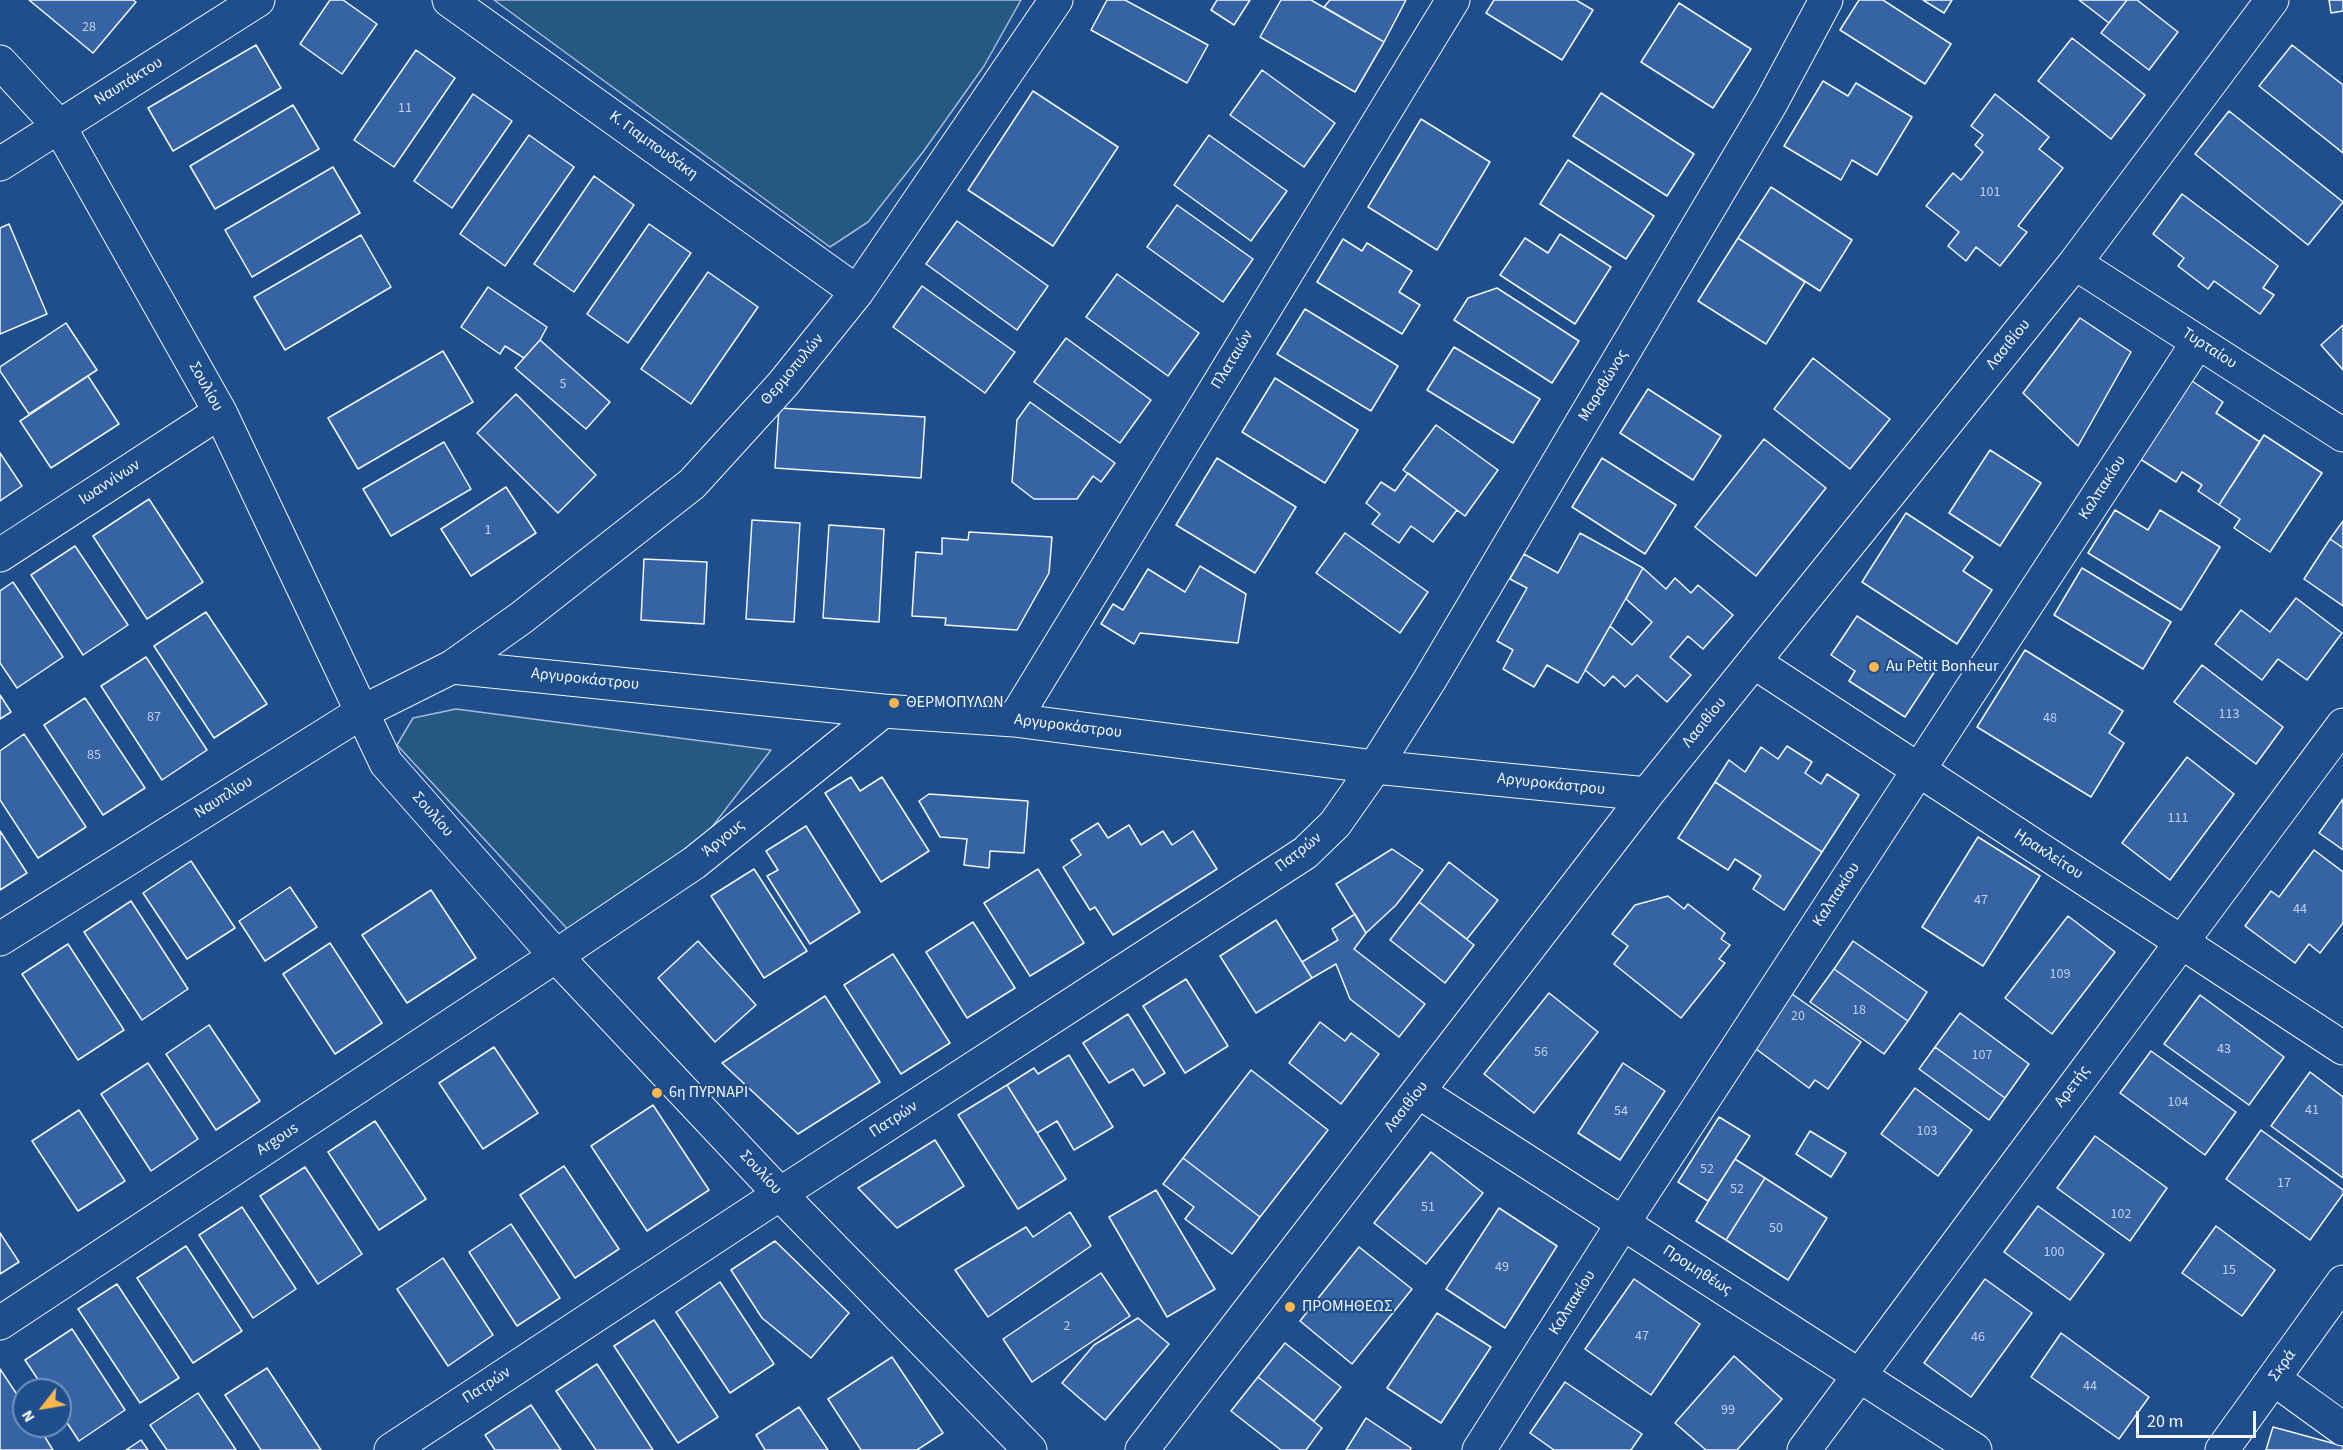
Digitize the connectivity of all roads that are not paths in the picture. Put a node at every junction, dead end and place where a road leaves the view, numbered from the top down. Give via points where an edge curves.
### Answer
1 (258, 0) edge
2 (449, 0) edge
3 (1056, 0) edge
4 (1453, 0) edge
5 (1826, 0) edge
6 (2272, 0) edge
7 (0, 62) edge
8 (59, 126) junction
9 (0, 164) edge
10 (2075, 263) junction
11 (857, 292) junction
12 (2198, 342) junction
13 (220, 412) junction
14 (2343, 435) edge
15 (0, 555) edge
16 (1754, 662) junction
17 (452, 667) junction
18 (884, 711) junction
19 (362, 712) junction
20 (1014, 720) junction
21 (2343, 725) edge
22 (1375, 767) junction
23 (1919, 770) junction
24 (1647, 794) junction
25 (0, 939) edge
26 (2181, 942) junction
27 (556, 956) junction
28 (2343, 1048) edge
29 (1419, 1092) junction
30 (780, 1194) junction
31 (1623, 1223) junction
32 (2343, 1282) edge
33 (0, 1323) edge
34 (1859, 1375) junction
35 (2274, 1379) junction
36 (2343, 1429) edge
37 (1012, 1445) edge
38 (391, 1450) edge
39 (1142, 1450) edge
40 (1479, 1450) edge
41 (1804, 1450) edge
42 (1975, 1450) edge
43 (2222, 1450) edge

1 - 8 street, Ναυπάκτου
2 - 11 street, Κ. Γιαμπουδάκη
3 - 11 street, Θερμοπυλών
4 - 20 street, Πλαταιών
5 - 22 street, Μαραθώνος via 1771,103
6 - 10 street, Λασιθίου
7 - 8 street, Σουλίου
8 - 9 street, Ναυπάκτου
8 - 13 street, Σουλίου
10 - 12 street, Τυρταίου
10 - 16 street, Λασιθίου
11 - 17 street, Θερμοπυλών via 783,384 692,484
12 - 14 street, Τυρταίου
12 - 23 street, Καλπακίου
13 - 15 street, Ιωαννίνων
13 - 19 street, Σουλίου
16 - 23 street, Ηρακλείτου
16 - 24 street, Λασιθίου
17 - 18 street, Αργυροκάστρου
17 - 19 street, Ναυπλίου
18 - 20 street, Αργυροκάστρου
18 - 27 street, Άργους via 694,863
19 - 25 street, Ναυπλίου
19 - 27 street, Σουλίου via 386,763
20 - 22 street, Αργυροκάστρου
21 - 26 street, Αρετής
22 - 24 street, Αργυροκάστρου
22 - 30 street, Πατρών via 1335,824 1305,853
23 - 26 street, Ηρακλείτου
23 - 31 street, Καλπακίου
24 - 29 street, Λασιθίου
26 - 28 street, Ηρακλείτου
26 - 34 street, Αρετής
27 - 30 street, Σουλίου
27 - 33 street, Argous
29 - 31 street, Προμηθέως
29 - 39 street, Λασιθίου
30 - 37 street, Σουλίου
30 - 38 street, Πατρών
31 - 34 street, Προμηθέως
31 - 40 street, Καλπακίου
32 - 35 street, Σκρά
34 - 41 street, Αρετής
34 - 42 street, Προμηθέως
35 - 36 street
35 - 43 street, Σκρά

